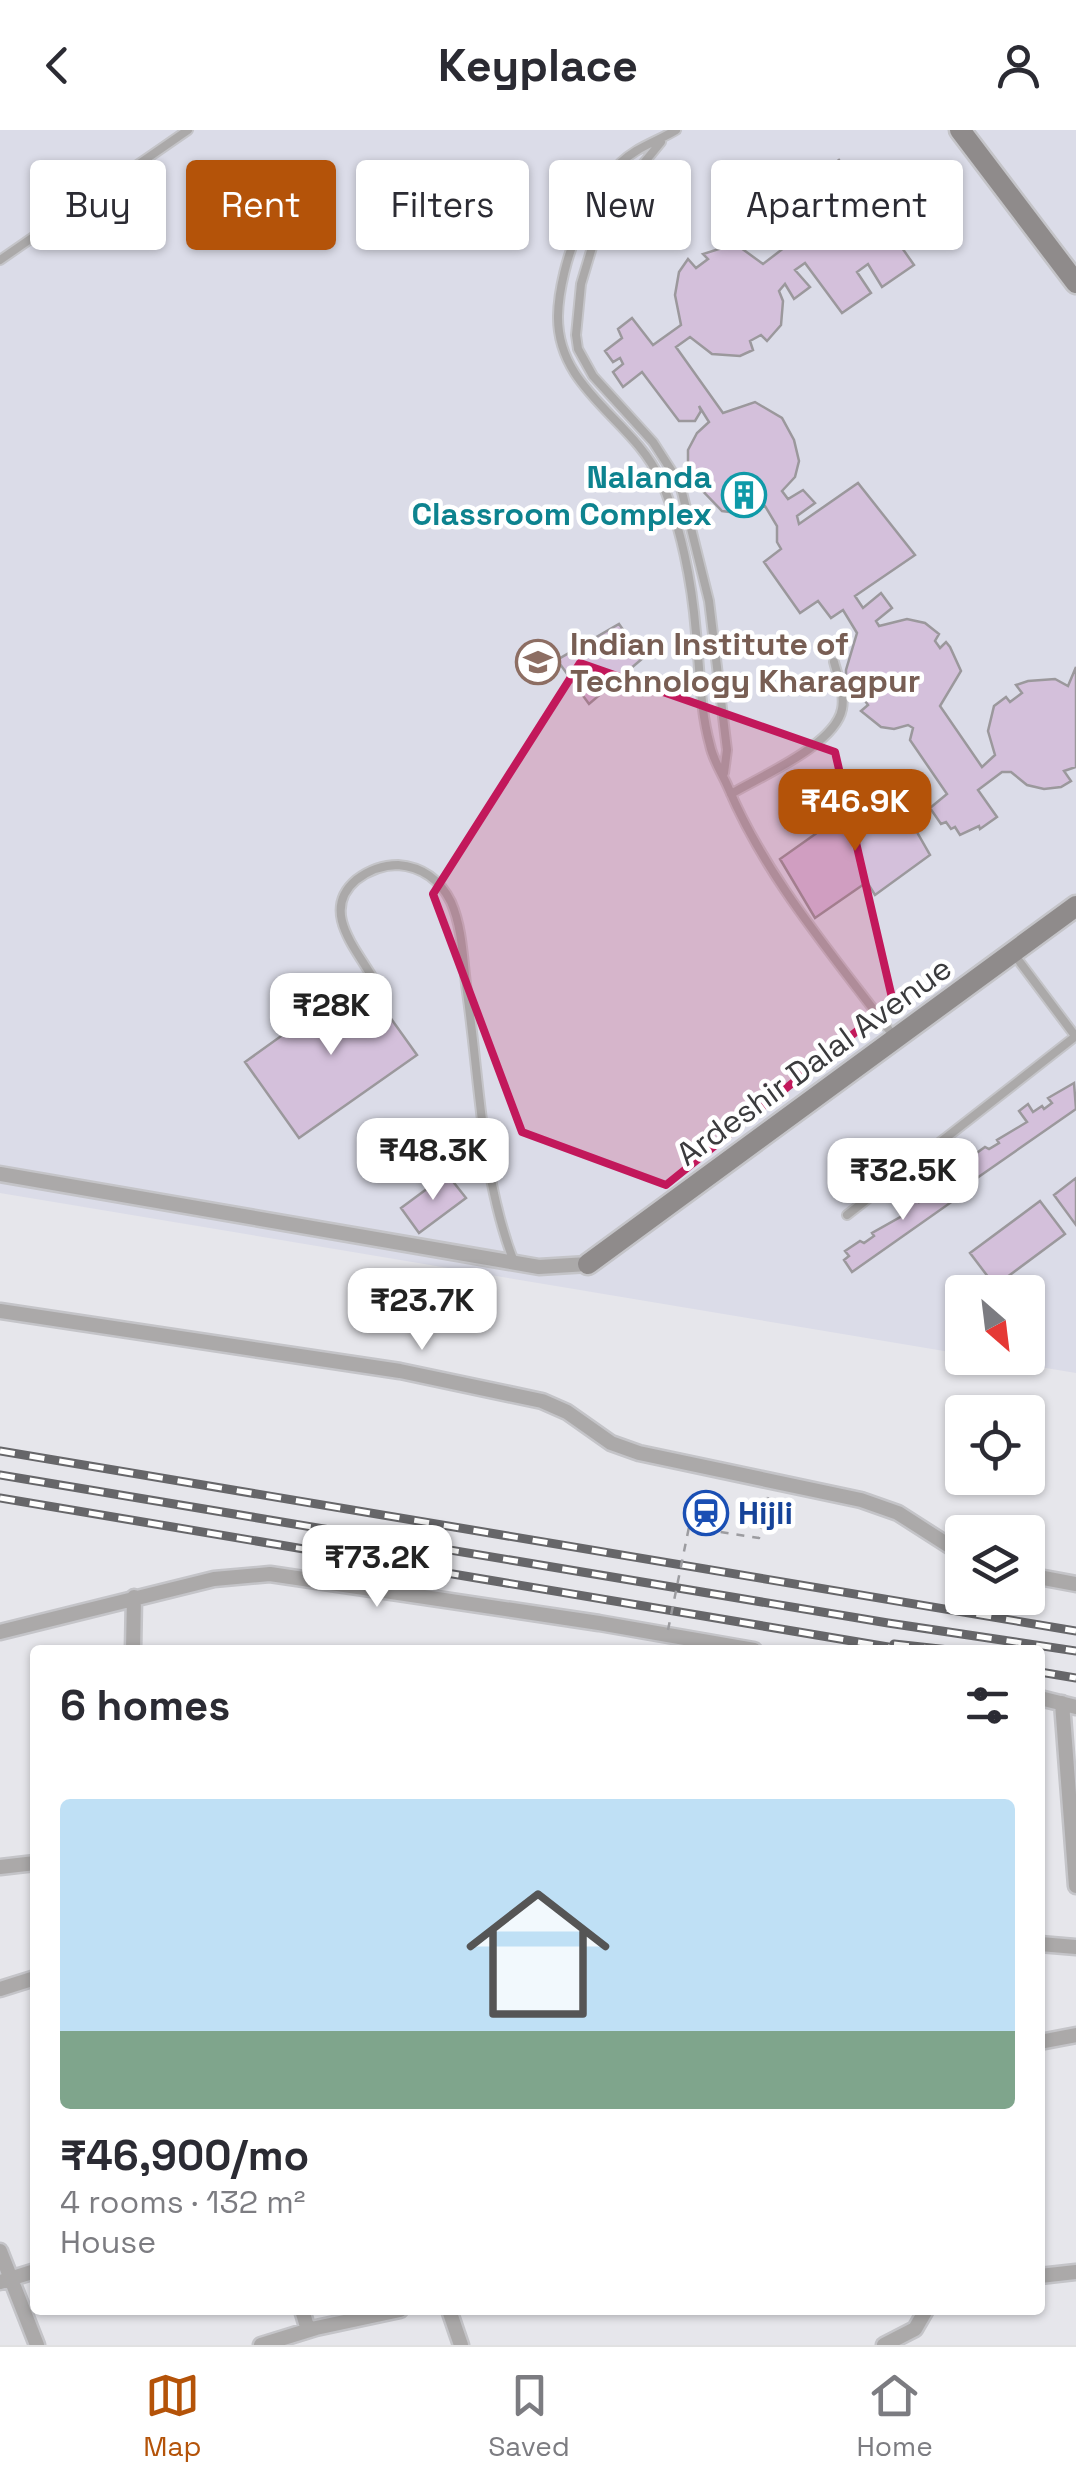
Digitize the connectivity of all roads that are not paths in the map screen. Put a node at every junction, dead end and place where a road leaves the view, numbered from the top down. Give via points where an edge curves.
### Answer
1 (188, 130) edge
2 (676, 130) edge
3 (960, 130) edge
4 (664, 138) junction
5 (0, 260) edge
6 (1076, 283) edge
7 (834, 662) dead end
8 (724, 777) junction
9 (731, 794) junction
10 (1076, 906) edge
11 (1014, 952) junction
12 (374, 980) dead end
13 (1076, 1036) edge
14 (896, 1039) junction
15 (0, 1174) edge
16 (847, 1215) dead end
17 (514, 1262) junction
18 (588, 1264) joint
19 (0, 1311) edge
20 (945, 1543) edge
21 (1045, 1578) edge
22 (1076, 1584) edge
23 (134, 1597) junction
24 (0, 1632) edge
25 (133, 1645) edge
26 (726, 1645) edge
27 (1069, 1705) edge
28 (30, 1863) edge
29 (0, 1866) edge
30 (1076, 1886) edge
31 (1045, 1944) edge
32 (1076, 1946) edge
33 (30, 1980) edge
34 (0, 1989) edge
35 (1076, 2035) edge
36 (1045, 2041) edge
37 (0, 2251) edge
38 (30, 2272) edge
39 (1076, 2272) edge
40 (1045, 2275) edge
41 (5, 2280) edge
42 (304, 2315) edge
43 (377, 2315) edge
44 (451, 2315) edge
45 (923, 2315) edge
46 (308, 2330) junction
47 (37, 2345) edge
48 (261, 2345) edge
49 (461, 2345) edge
50 (884, 2345) edge

1 - 5 lane
2 - 4 lane
3 - 6 street
4 - 8 lane via 602,214 581,284 576,335 593,376 653,442 680,484 710,602 727,750
4 - 8 lane via 635,151 595,191 573,248 558,317 572,372 660,478 690,590 710,748
7 - 9 lane via 843,704 832,728
8 - 9 lane
9 - 14 lane via 766,864
10 - 11 street, Ardeshir Dalal Avenue
11 - 13 lane
11 - 14 street, Ardeshir Dalal Avenue
12 - 17 lane via 344,926 340,900 364,874 385,865 425,871 444,890 456,920 492,1190
13 - 16 lane
14 - 18 street, Ardeshir Dalal Avenue
15 - 17 street
17 - 18 street
19 - 20 street via 400,1371 542,1400 624,1448 834,1493 898,1514
21 - 22 street
23 - 24 street
23 - 25 street
23 - 26 street via 214,1578 284,1575
27 - 30 street
28 - 29 street
31 - 32 street
33 - 34 street
35 - 36 street
37 - 41 street
38 - 41 street
39 - 40 street
41 - 47 street
42 - 46 street
43 - 46 street
44 - 49 street
45 - 50 street via 915,2329
46 - 48 street

